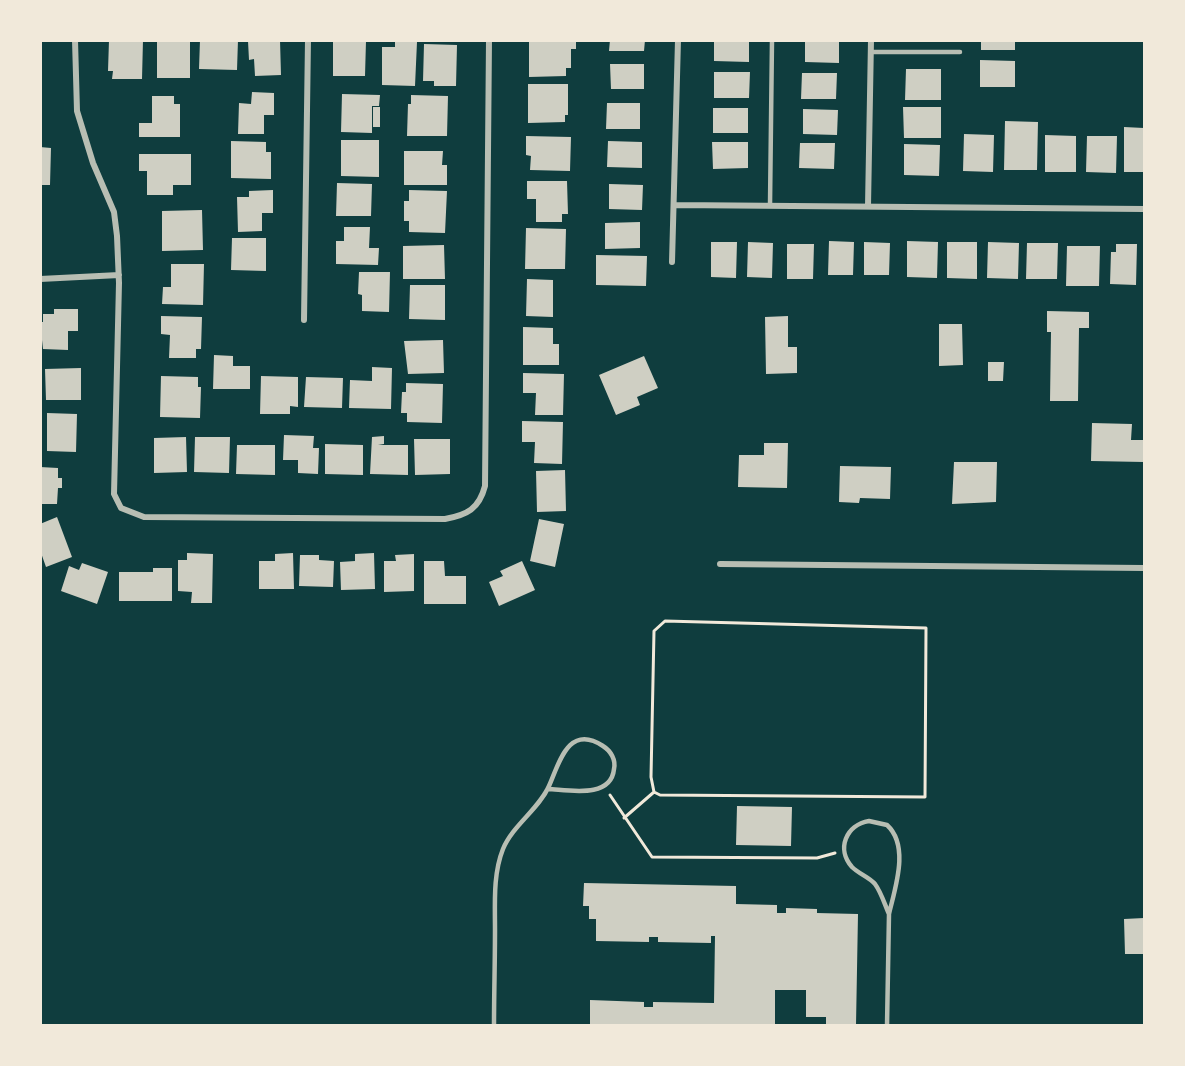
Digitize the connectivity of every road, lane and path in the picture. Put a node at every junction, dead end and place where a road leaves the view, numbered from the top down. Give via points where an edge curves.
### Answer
1 (75, 40) edge
2 (308, 40) edge
3 (489, 40) edge
4 (678, 40) edge
5 (772, 40) edge
6 (871, 40) edge
7 (871, 52) junction
8 (960, 52) dead end
9 (675, 204) junction
10 (770, 205) junction
11 (868, 206) junction
12 (1144, 209) edge
13 (672, 262) dead end
14 (119, 276) junction
15 (40, 279) edge
16 (304, 320) dead end
17 (720, 564) dead end
18 (1144, 568) edge
19 (603, 787) junction
20 (548, 789) junction
21 (654, 792) junction
22 (624, 818) junction
23 (844, 850) junction
24 (889, 914) junction
25 (494, 1026) edge
26 (887, 1026) edge

1 - 14 street via 77,111 114,212
2 - 16 street
3 - 14 street via 484,486 481,501 461,516 144,517 121,508 114,494
4 - 9 street
5 - 10 lane
6 - 7 street
7 - 8 lane
7 - 11 street
9 - 10 street
9 - 13 street
10 - 11 street
11 - 12 street
14 - 15 street
17 - 18 street
19 - 20 lane via 590,791
19 - 20 lane via 615,767 611,754 601,744 581,741 564,750
19 - 22 path
20 - 25 lane via 504,846 499,862 495,887
21 - 21 path via 654,631 665,621 926,628 925,797
21 - 22 path
22 - 23 path via 652,856 817,858
23 - 24 lane via 851,866 875,884
23 - 24 lane via 846,836 861,822 875,821 892,830 898,842 898,877
24 - 26 lane

